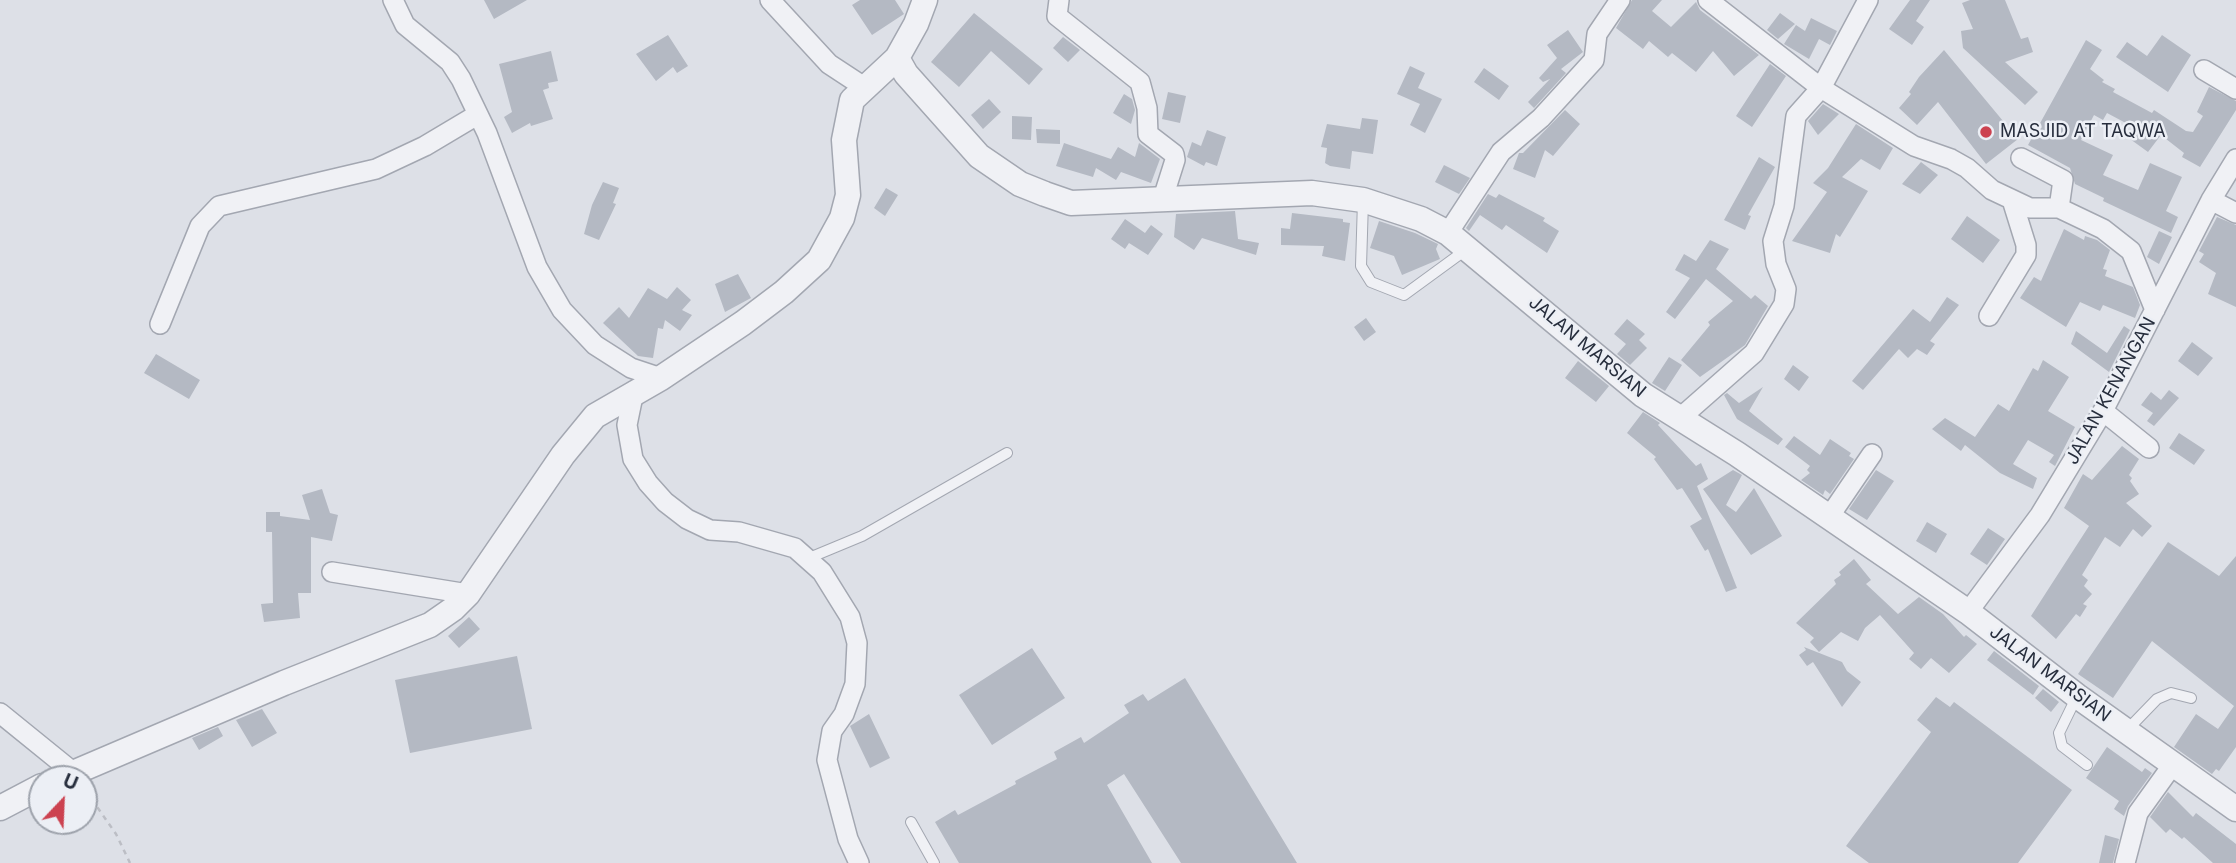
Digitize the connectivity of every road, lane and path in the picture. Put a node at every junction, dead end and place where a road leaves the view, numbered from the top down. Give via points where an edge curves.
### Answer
1 (393, 0) edge
2 (771, 0) edge
3 (925, 0) edge
4 (1059, 0) edge
5 (1620, 0) edge
6 (1708, 0) edge
7 (1868, 0) edge
8 (898, 58) junction
9 (2204, 70) dead end
10 (864, 87) junction
11 (1821, 88) junction
12 (2236, 89) edge
13 (477, 115) junction
14 (2021, 158) dead end
15 (2236, 159) edge
16 (1163, 198) junction
17 (1363, 200) junction
18 (2012, 200) junction
19 (2211, 200) junction
20 (2059, 208) junction
21 (2236, 213) edge
22 (1448, 233) junction
23 (1468, 248) junction
24 (2155, 310) junction
25 (1989, 316) dead end
26 (160, 324) dead end
27 (661, 378) junction
28 (634, 391) junction
29 (2103, 411) junction
30 (1679, 419) junction
31 (2149, 448) dead end
32 (1007, 453) dead end
33 (1872, 454) dead end
34 (1829, 517) junction
35 (809, 558) junction
36 (332, 572) dead end
37 (468, 594) junction
38 (1968, 612) junction
39 (2077, 696) junction
40 (2191, 698) dead end
41 (0, 713) edge
42 (2127, 731) junction
43 (2175, 763) junction
44 (56, 765) edge
45 (2087, 765) dead end
46 (98, 768) edge
47 (28, 793) edge
48 (0, 808) edge
49 (2236, 809) edge
50 (98, 812) edge
51 (911, 822) dead end
52 (130, 863) edge
53 (859, 863) edge
54 (934, 863) edge
55 (2125, 863) edge

1 - 13 street via 405,25 450,62
2 - 10 street via 829,64
3 - 8 street
4 - 16 street via 1057,16 1140,82 1148,134 1175,160
5 - 22 street via 1597,34 1594,60 1541,118 1501,152
6 - 11 street
7 - 11 street
8 - 10 street
8 - 16 street, JALAN MARSIAN via 906,74 979,156 1020,184 1071,202
9 - 12 street
10 - 27 street via 847,114 848,195 842,218 819,260 761,310
11 - 18 street via 1914,146 1967,168
11 - 30 street via 1796,116 1784,206 1773,241 1786,289 1784,304 1754,353
13 - 26 street via 376,169 219,206 200,226
13 - 27 street via 537,267 562,310 595,345 631,368
14 - 20 street via 2063,180
15 - 19 street, JALAN KENANGAN
16 - 17 street, JALAN MARSIAN via 1312,192
17 - 22 street, JALAN MARSIAN
17 - 23 lane via 1361,266 1371,282 1404,295
18 - 20 street via 2030,208
18 - 25 street via 2026,255
19 - 21 street
19 - 24 street, JALAN KENANGAN
20 - 24 street via 2103,229 2131,251
22 - 23 street, JALAN MARSIAN
23 - 30 street, JALAN MARSIAN via 1643,395
24 - 29 street, JALAN KENANGAN
27 - 28 street
28 - 35 street via 627,425 634,459 665,502 710,530 780,542
28 - 37 street via 582,429
29 - 31 street
29 - 38 street, JALAN KENANGAN via 2040,515
30 - 34 street, JALAN MARSIAN
32 - 35 lane via 862,536
33 - 34 street
34 - 38 street, JALAN MARSIAN
35 - 53 street via 850,617 858,643 855,684 832,731 827,760
36 - 37 street
37 - 46 street via 430,625 284,682
38 - 39 street, JALAN MARSIAN
39 - 42 street, JALAN MARSIAN
39 - 45 lane via 2059,733 2062,746
40 - 42 lane via 2171,693 2157,699
41 - 44 street
42 - 43 street, JALAN MARSIAN
43 - 49 street, JALAN MARSIAN
43 - 55 street via 2138,813
47 - 48 street
50 - 52 path via 116,834
51 - 54 lane

